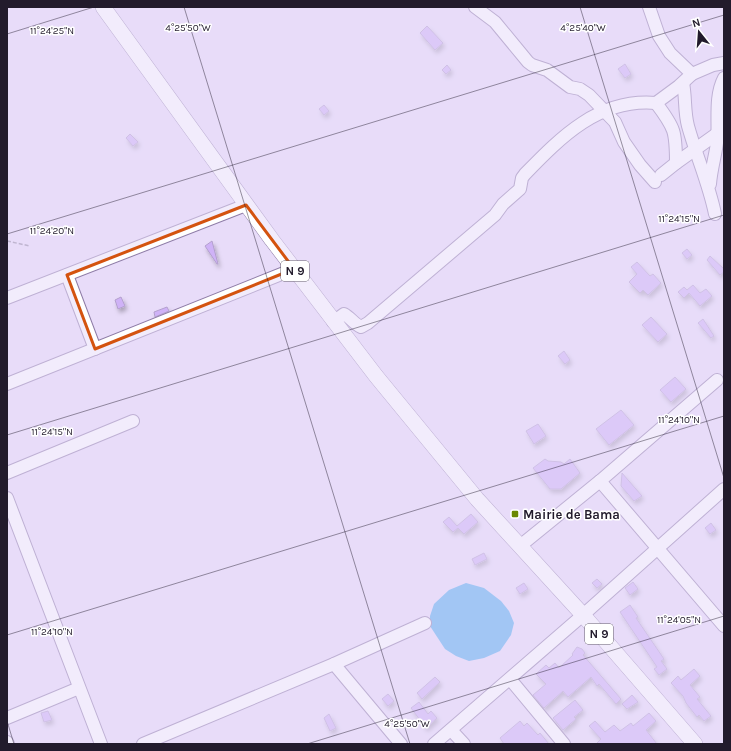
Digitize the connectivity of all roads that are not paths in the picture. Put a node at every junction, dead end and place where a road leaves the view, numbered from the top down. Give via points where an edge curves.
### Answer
1 (103, 7) edge
2 (475, 7) edge
3 (649, 7) edge
4 (724, 63) edge
5 (692, 74) junction
6 (724, 78) edge
7 (683, 83) junction
8 (656, 104) junction
9 (603, 111) junction
10 (721, 112) edge
11 (718, 132) junction
12 (696, 148) junction
13 (676, 163) junction
14 (709, 189) junction
15 (246, 205) junction
16 (716, 214) dead end
17 (294, 269) junction
18 (67, 275) junction
19 (7, 298) edge
20 (333, 322) junction
21 (95, 349) junction
22 (717, 380) dead end
23 (7, 384) edge
24 (134, 421) dead end
25 (7, 472) edge
26 (600, 481) junction
27 (724, 490) edge
28 (7, 498) edge
29 (520, 546) junction
30 (658, 548) junction
31 (583, 615) junction
32 (425, 623) dead end
33 (724, 626) edge
34 (334, 664) junction
35 (510, 679) junction
36 (79, 688) junction
37 (7, 718) edge
38 (450, 730) junction
39 (101, 744) edge
40 (142, 744) edge
41 (401, 744) edge
42 (434, 744) edge
43 (464, 744) edge
44 (563, 744) edge
45 (695, 744) edge

1 - 15 main road, N 9
2 - 9 street via 495,22 528,62 580,89
3 - 5 street via 659,36 670,53
4 - 5 street
5 - 7 street
6 - 10 street via 719,94
7 - 8 street
7 - 12 street via 684,109
8 - 9 street via 646,102
8 - 13 street via 674,130
9 - 13 street via 615,122 624,142 640,165 658,179
9 - 20 street via 580,123 565,135 525,174 520,188 495,215 368,323 361,327 344,314
10 - 11 street
11 - 12 street
11 - 14 street
12 - 13 street
12 - 14 street
14 - 16 street
15 - 17 main road, N 9
15 - 18 street
17 - 20 main road, N 9
17 - 21 street
18 - 19 street
18 - 21 street
20 - 29 main road, N 9 via 444,460
21 - 23 street
22 - 26 street
24 - 25 street
26 - 29 street
26 - 30 street
27 - 30 street
28 - 36 street
29 - 31 main road, N 9
30 - 31 street
30 - 33 street
31 - 35 street
31 - 45 main road, N 9
32 - 34 street
34 - 40 street
34 - 41 street
35 - 38 street
35 - 44 street
36 - 37 street
36 - 39 street
38 - 42 street
38 - 43 street

